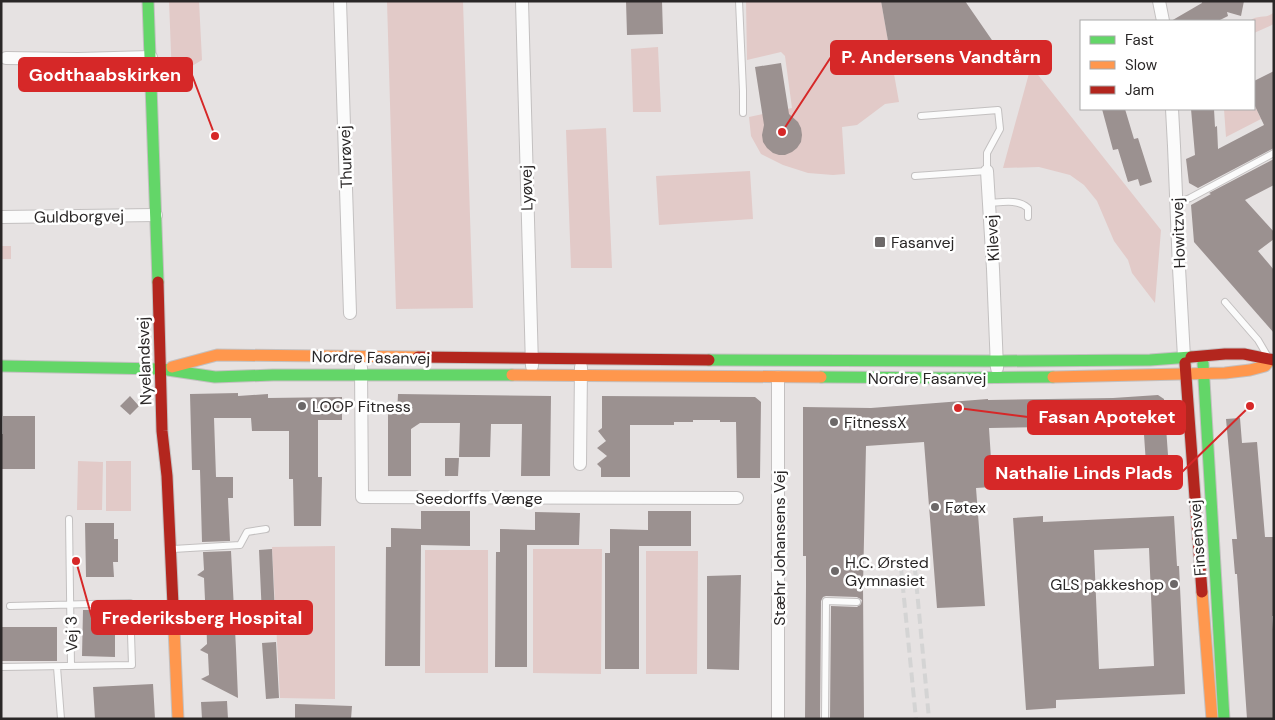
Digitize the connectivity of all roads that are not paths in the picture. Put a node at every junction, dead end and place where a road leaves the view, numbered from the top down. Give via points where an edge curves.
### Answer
1 (148, 1) edge
2 (340, 1) edge
3 (522, 1) edge
4 (739, 1) edge
5 (1159, 1) edge
6 (1163, 20) edge
7 (151, 57) junction
8 (6, 58) dead end
9 (1172, 110) edge
10 (743, 114) dead end
11 (921, 116) dead end
12 (1274, 153) edge
13 (987, 171) junction
14 (915, 176) dead end
15 (1177, 202) junction
16 (990, 203) junction
17 (156, 215) junction
18 (1028, 216) dead end
19 (1, 217) edge
20 (1225, 302) dead end
21 (350, 312) dead end
22 (1202, 356) junction
23 (361, 357) junction
24 (1184, 357) junction
25 (532, 358) junction
26 (582, 359) junction
27 (778, 360) junction
28 (1272, 360) edge
29 (998, 361) junction
30 (1, 366) edge
31 (161, 369) junction
32 (1203, 373) junction
33 (1186, 374) junction
34 (362, 375) junction
35 (532, 375) junction
36 (581, 375) junction
37 (778, 377) junction
38 (997, 378) junction
39 (580, 464) dead end
40 (737, 498) dead end
41 (1196, 502) junction
42 (1210, 504) junction
43 (69, 518) dead end
44 (266, 529) dead end
45 (170, 549) junction
46 (857, 602) dead end
47 (70, 604) junction
48 (10, 606) dead end
49 (71, 666) junction
50 (1, 667) edge
51 (57, 667) junction
52 (61, 719) edge
53 (178, 719) edge
54 (778, 719) edge
55 (825, 719) edge
56 (1212, 719) edge
57 (1224, 719) edge

1 - 7 street, Nyelandsvej
2 - 21 street, Thurøvej
3 - 25 street, Lyøvej
4 - 10 lane
5 - 6 street
7 - 8 street
7 - 17 street, Nyelandsvej
9 - 15 street, Howitzvej
11 - 13 lane via 998,110 1000,129 987,153
12 - 15 lane
13 - 14 lane
13 - 16 street, Kilevej
15 - 24 street, Howitzvej
16 - 18 lane via 1023,204 1028,208
16 - 29 street, Kilevej
17 - 19 street, Guldborgvej
17 - 31 street, Nyelandsvej
20 - 28 lane
22 - 24 street, Nordre Fasanvej
22 - 28 street, Nordre Fasanvej via 1244,354
22 - 32 street, Finsensvej
23 - 25 street, Nordre Fasanvej
23 - 31 street, Nordre Fasanvej via 217,355
23 - 34 street, Seedorffs Vænge
24 - 29 street, Nordre Fasanvej
24 - 33 street, Finsensvej
25 - 26 street, Nordre Fasanvej
25 - 35 street, Lyøvej
26 - 27 street, Nordre Fasanvej
26 - 36 street
27 - 29 street, Nordre Fasanvej
27 - 37 street
28 - 32 street, Nordre Fasanvej via 1265,366 1250,370
29 - 38 street, Kilevej
30 - 31 street, Nordre Fasanvej
31 - 34 street, Nordre Fasanvej via 215,377
31 - 45 street, Nyelandsvej
32 - 33 street, Nordre Fasanvej
32 - 42 street, Finsensvej
33 - 38 street, Nordre Fasanvej
33 - 41 street, Finsensvej
34 - 35 street, Nordre Fasanvej
34 - 40 street, Seedorffs Vænge via 362,497
35 - 36 street, Nordre Fasanvej
36 - 37 street, Nordre Fasanvej
36 - 39 street
37 - 38 street, Nordre Fasanvej
37 - 54 street, Stæhr Johansens Vej
41 - 42 street
41 - 56 street, Finsensvej
42 - 57 street, Finsensvej
43 - 47 lane
44 - 45 lane via 247,532 240,545
45 - 53 street, Nyelandsvej
46 - 55 lane via 826,601
47 - 48 lane
47 - 49 lane, Vej 3
47 - 49 lane, Vej 3 via 130,603 132,665
49 - 51 lane, Vej 3
50 - 51 lane, Vej 3
51 - 52 lane

